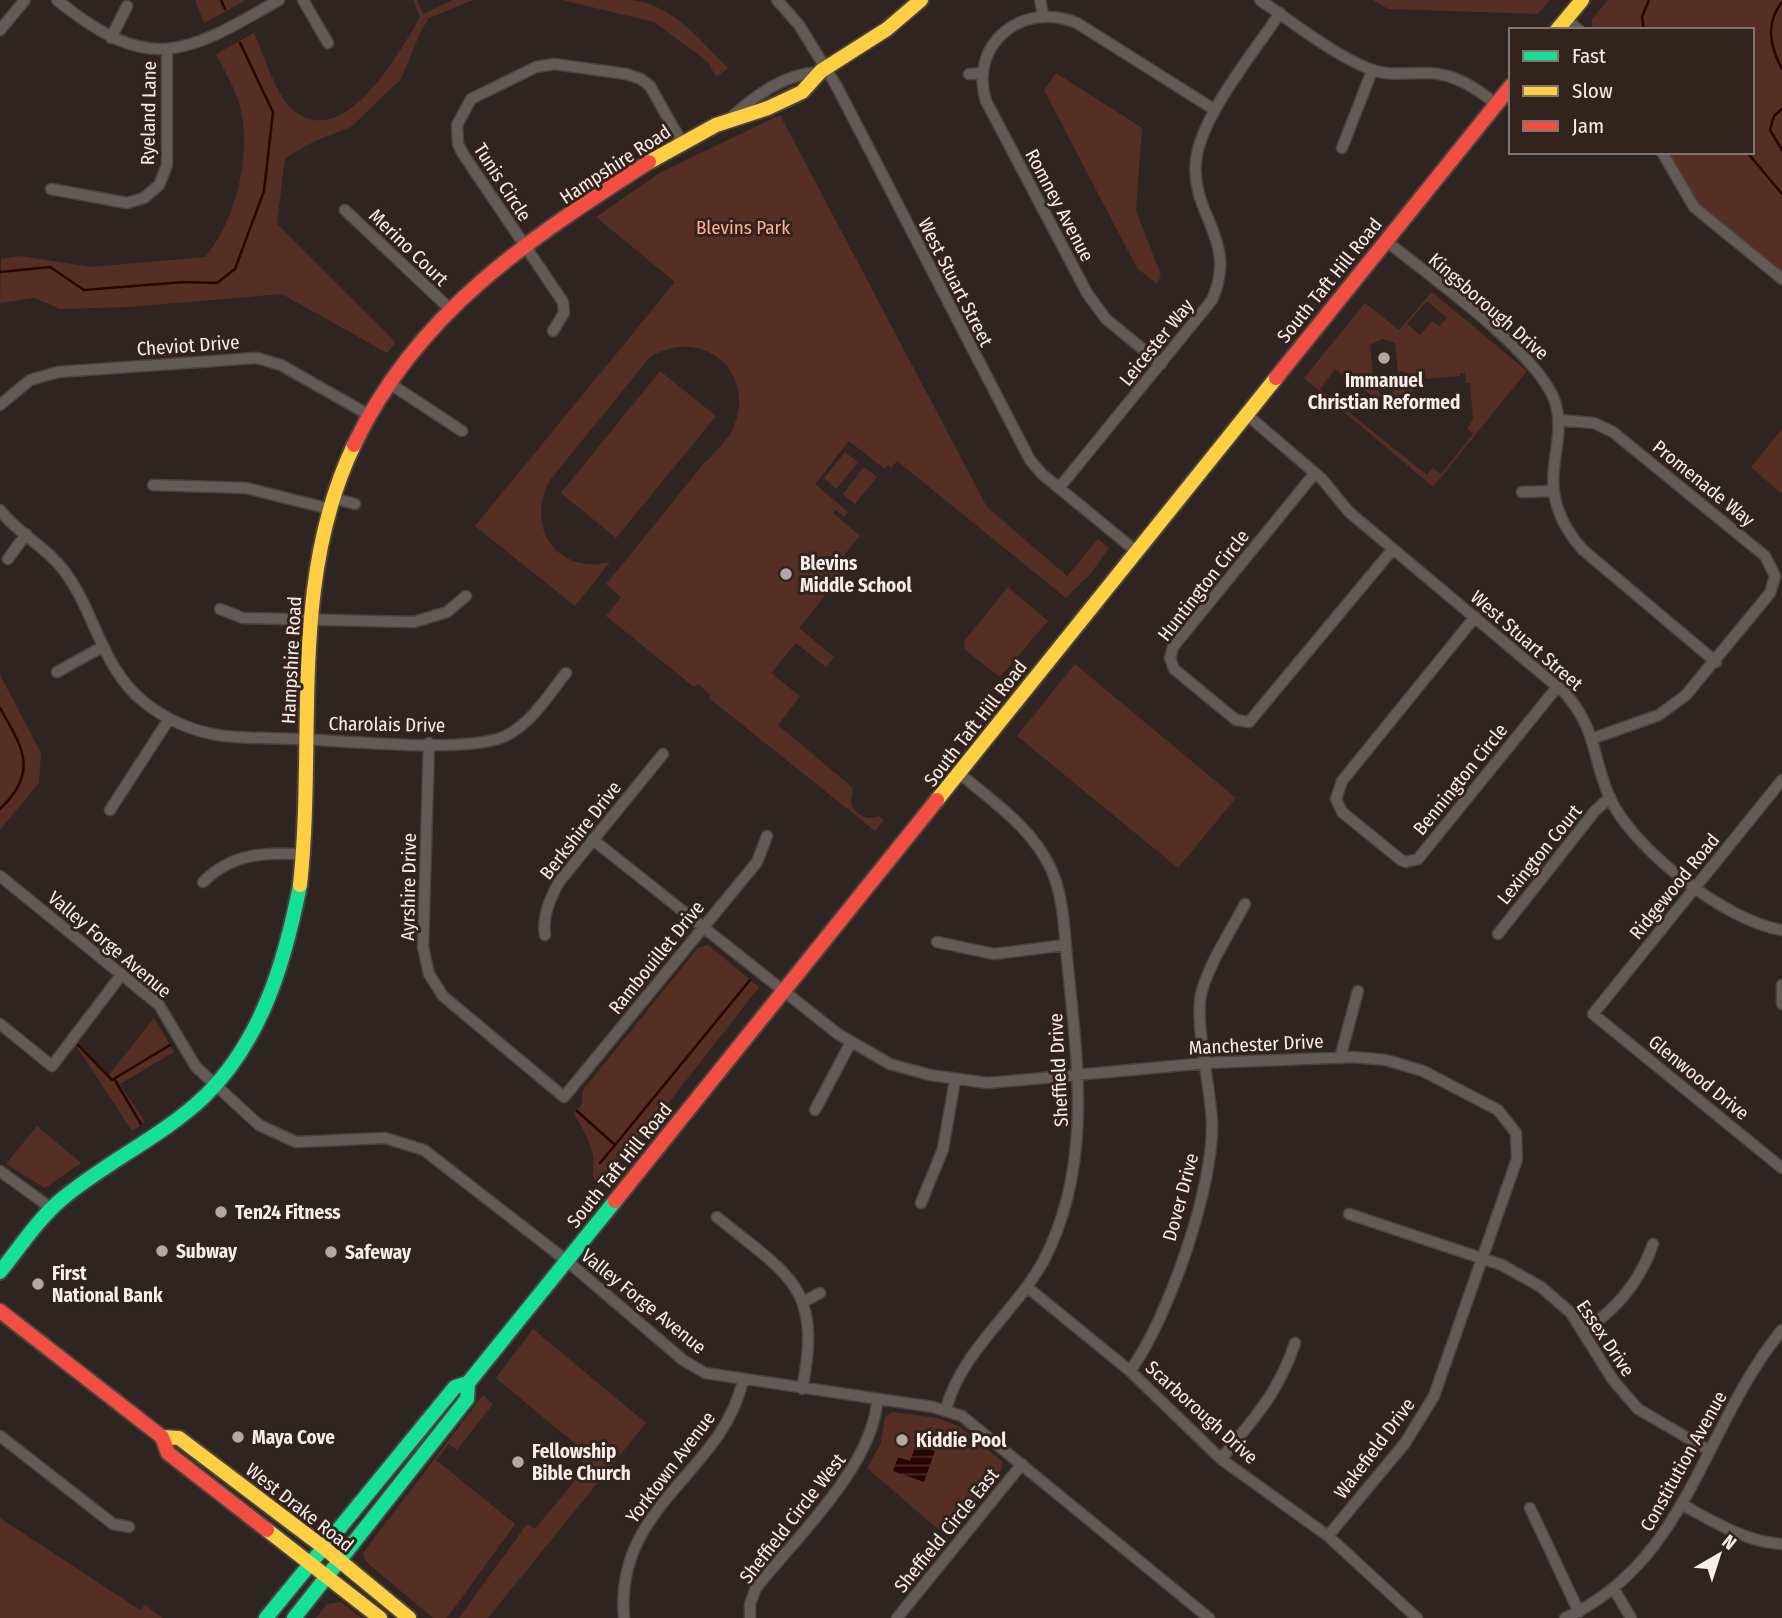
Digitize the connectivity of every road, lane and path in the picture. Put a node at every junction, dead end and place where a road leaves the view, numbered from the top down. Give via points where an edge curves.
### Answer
1 (25, 0) edge
2 (57, 0) edge
3 (279, 0) edge
4 (303, 0) edge
5 (777, 0) edge
6 (921, 0) edge
7 (1040, 0) edge
8 (1259, 0) edge
9 (1582, 0) edge
10 (127, 6) dead end
11 (1280, 13) junction
12 (1043, 14) junction
13 (1562, 24) edge
14 (0, 30) edge
15 (111, 38) junction
16 (328, 43) dead end
17 (167, 50) junction
18 (822, 70) junction
19 (1373, 71) junction
20 (983, 73) junction
21 (969, 74) dead end
22 (1509, 88) edge
23 (1496, 104) junction
24 (1215, 110) junction
25 (682, 143) junction
26 (1342, 148) dead end
27 (1663, 154) edge
28 (51, 189) dead end
29 (345, 210) dead end
30 (1385, 240) junction
31 (526, 247) junction
32 (1782, 279) edge
33 (449, 308) junction
34 (553, 331) dead end
35 (1161, 364) junction
36 (388, 383) junction
37 (2, 402) edge
38 (1246, 414) junction
39 (369, 415) junction
40 (1559, 421) junction
41 (462, 431) dead end
42 (1315, 473) junction
43 (153, 485) dead end
44 (1059, 488) junction
45 (1553, 491) junction
46 (1522, 492) dead end
47 (332, 503) junction
48 (355, 504) dead end
49 (0, 510) edge
50 (26, 534) junction
51 (1393, 549) junction
52 (1137, 552) junction
53 (8, 559) dead end
54 (466, 596) dead end
55 (220, 609) dead end
56 (1475, 617) junction
57 (312, 620) junction
58 (102, 647) junction
59 (1716, 662) junction
60 (57, 672) dead end
61 (566, 673) dead end
62 (1558, 686) junction
63 (169, 719) junction
64 (1594, 738) junction
65 (306, 739) junction
66 (429, 743) junction
67 (663, 754) dead end
68 (960, 774) junction
69 (1782, 780) edge
70 (1610, 797) junction
71 (110, 810) dead end
72 (767, 836) dead end
73 (592, 839) junction
74 (305, 854) junction
75 (0, 876) edge
76 (203, 882) dead end
77 (1696, 887) junction
78 (1245, 904) dead end
79 (702, 929) junction
80 (1782, 930) edge
81 (1498, 934) dead end
82 (545, 935) dead end
83 (937, 942) dead end
84 (1065, 945) junction
85 (122, 974) junction
86 (1782, 985) edge
87 (1358, 991) dead end
88 (783, 993) junction
89 (1782, 1004) edge
90 (1593, 1014) joint
91 (0, 1024) edge
92 (851, 1042) junction
93 (1340, 1058) junction
94 (1207, 1063) junction
95 (1079, 1075) junction
96 (955, 1080) junction
97 (214, 1085) junction
98 (564, 1097) joint
99 (815, 1110) dead end
100 (1782, 1168) edge
101 (0, 1171) edge
102 (921, 1203) dead end
103 (51, 1209) junction
104 (1349, 1214) dead end
105 (717, 1217) dead end
106 (1653, 1244) dead end
107 (1483, 1259) junction
108 (567, 1261) junction
109 (0, 1272) edge
110 (1027, 1287) junction
111 (820, 1293) dead end
112 (805, 1301) junction
113 (0, 1311) edge
114 (1584, 1330) junction
115 (1782, 1330) edge
116 (1295, 1343) dead end
117 (1130, 1371) junction
118 (743, 1380) junction
119 (468, 1383) junction
120 (802, 1389) junction
121 (877, 1401) junction
122 (946, 1409) junction
123 (0, 1436) edge
124 (162, 1437) junction
125 (1710, 1451) junction
126 (1221, 1458) junction
127 (1023, 1464) junction
128 (1683, 1505) junction
129 (1530, 1508) dead end
130 (129, 1527) dead end
131 (1328, 1536) junction
132 (1782, 1544) edge
133 (323, 1547) junction
134 (311, 1562) junction
135 (341, 1562) junction
136 (329, 1576) junction
137 (1614, 1589) junction
138 (1579, 1612) junction
139 (266, 1618) edge
140 (294, 1618) edge
141 (380, 1618) edge
142 (409, 1618) edge
143 (624, 1618) edge
144 (750, 1618) edge
145 (897, 1618) edge
146 (1209, 1618) edge
147 (1417, 1618) edge
148 (1565, 1618) edge
149 (1631, 1618) edge

1 - 14 street
2 - 15 street
3 - 17 street via 202,42
4 - 16 street
5 - 18 street, West Stuart Street via 799,25
6 - 18 main road, Hampshire Road via 872,41
7 - 12 street
8 - 11 street
9 - 13 main road
10 - 15 street
11 - 19 street
11 - 24 street, Leicester Way
12 - 20 street via 1021,19 997,38 987,53
12 - 24 street via 1077,23
15 - 17 street
17 - 28 street, Ryeland Lane via 167,165 159,185 144,198 127,203
18 - 25 main road, Hampshire Road via 804,90 774,106 732,117
18 - 44 street, West Stuart Street via 1021,446
19 - 23 street via 1450,77
19 - 26 street
20 - 21 street
20 - 35 street, Romney Avenue via 986,101 1087,293 1106,319
22 - 23 main road, South Taft Hill Road
23 - 30 main road, South Taft Hill Road
24 - 35 street, Leicester Way via 1198,146 1195,176 1218,241 1218,282 1205,310
25 - 31 main road, Hampshire Road
25 - 31 street, Tunis Circle via 650,86 626,74 548,64 479,94 460,116 458,144
27 - 32 street via 1694,207
29 - 33 street, Merino Court
30 - 38 main road, South Taft Hill Road
30 - 40 street, Kingsborough Drive via 1530,360 1550,390
31 - 33 main road, Hampshire Road via 495,267
31 - 34 street, Tunis Circle via 564,302 564,313
33 - 36 main road, Hampshire Road
35 - 44 street, Leicester Way
36 - 39 main road, Hampshire Road
36 - 41 street
37 - 39 street, Cheviot Drive via 30,380 58,372 257,358 281,365
38 - 42 street, West Stuart Street
38 - 52 main road, South Taft Hill Road
39 - 47 main road, Hampshire Road
40 - 45 street, Kingsborough Drive
40 - 59 street, Promenade Way via 1594,423 1613,432 1770,562 1775,576 1770,593
42 - 51 street, West Stuart Street via 1349,512
42 - 51 street, Huntington Circle via 1173,647 1174,669 1237,720 1249,722
43 - 47 street via 246,488
44 - 52 street, West Stuart Street
45 - 46 street
45 - 59 street, Kingsborough Drive via 1566,528 1583,550
47 - 48 street
47 - 57 main road, Hampshire Road via 321,544
49 - 50 street, Charolais Drive
50 - 53 street
50 - 58 street, Charolais Drive via 53,557 76,589
51 - 56 street, West Stuart Street
52 - 68 main road, South Taft Hill Road
54 - 57 street via 426,621
55 - 57 street via 243,618
56 - 62 street, West Stuart Street
56 - 62 street, Bennington Circle via 1339,785 1338,806 1352,820 1401,860 1418,859
57 - 65 main road, Hampshire Road
58 - 60 street
58 - 63 street, Charolais Drive via 130,689
59 - 64 street, Promenade Way via 1686,695 1659,715
61 - 66 street, Charolais Drive via 528,720 512,732 489,742
62 - 64 street, West Stuart Street
63 - 65 street, Charolais Drive via 216,735
63 - 71 street
64 - 70 street, West Stuart Street
65 - 66 street, Charolais Drive
65 - 74 main road, Hampshire Road
66 - 98 street, Ayrshire Drive via 423,947 429,974 452,1006
67 - 73 street, Berkshire Drive
68 - 84 street, Sheffield Drive via 1040,849 1058,888
68 - 88 main road, South Taft Hill Road
69 - 77 street, Ridgewood Road
70 - 77 street, West Stuart Street via 1641,841
70 - 81 street, Lexington Court
72 - 79 street, Rambouillet Drive via 757,862
73 - 79 street, Manchester Drive
73 - 82 street, Berkshire Drive via 553,892 543,924
74 - 76 street via 238,857
74 - 97 main road, Hampshire Road via 297,917 270,1001
75 - 85 street, Valley Forge Avenue
77 - 80 street, West Stuart Street via 1738,917
77 - 90 street, Ridgewood Road
78 - 94 street, Dover Drive via 1200,999
79 - 88 street, Manchester Drive
79 - 98 street, Rambouillet Drive
83 - 84 street via 994,954
84 - 95 street, Sheffield Drive
85 - 91 street via 52,1066
85 - 97 street, Valley Forge Avenue via 159,1004 196,1067
86 - 89 street
87 - 93 street
88 - 92 street, Manchester Drive
88 - 108 main road, South Taft Hill Road
90 - 100 street, Glenwood Drive
92 - 96 street, Manchester Drive via 890,1064
92 - 99 street
93 - 94 street, Manchester Drive
93 - 107 street, Manchester Drive via 1386,1060 1423,1071 1498,1110 1513,1124 1519,1144 1517,1160
94 - 95 street, Manchester Drive
94 - 117 street, Dover Drive via 1212,1125 1206,1182 1157,1325
95 - 96 street, Manchester Drive via 988,1083
95 - 110 street, Sheffield Drive via 1078,1135 1069,1191 1055,1234
96 - 102 street via 943,1149
97 - 103 main road, Hampshire Road via 172,1123
97 - 108 street, Valley Forge Avenue via 259,1125 284,1138 312,1143 384,1138 424,1150
101 - 103 street
103 - 109 main road, Hampshire Road
104 - 107 street, Essex Drive
105 - 112 street via 794,1282
106 - 114 street via 1632,1287 1612,1310
107 - 114 street, Essex Drive via 1541,1287
107 - 131 street, Wakefield Drive via 1427,1410
108 - 118 street, Valley Forge Avenue via 683,1360 705,1373
108 - 119 main road, South Taft Hill Road
110 - 117 street, Scarborough Drive
110 - 122 street, Sheffield Drive via 958,1374
111 - 112 street
112 - 120 street via 809,1327
113 - 124 main road, West Drake Road
114 - 125 street, Essex Drive via 1613,1380 1638,1409
115 - 125 street, Constitution Avenue via 1748,1379
116 - 126 street via 1266,1406
117 - 126 street, Scarborough Drive
118 - 120 street, Valley Forge Avenue
118 - 143 street, Yorktown Avenue via 726,1423 645,1526 626,1577
119 - 133 main road, South Taft Hill Road via 455,1387
119 - 135 main road, South Taft Hill Road via 467,1399
120 - 121 street, Valley Forge Avenue
121 - 122 street, Valley Forge Avenue
121 - 144 street, Sheffield Circle West via 874,1426 862,1455 756,1588
122 - 127 street, Valley Forge Avenue via 962,1416
123 - 130 street via 113,1524
124 - 133 main road, West Drake Road via 179,1438
124 - 134 main road, West Drake Road via 168,1453
125 - 128 street, Constitution Avenue
126 - 131 street, Scarborough Drive
127 - 145 street, Sheffield Circle East
127 - 146 street, Valley Forge Avenue
128 - 132 street via 1736,1532
128 - 137 street, Constitution Avenue via 1655,1548
129 - 138 street
131 - 147 street, Scarborough Drive
133 - 134 main road, South Taft Hill Road
133 - 135 main road, West Drake Road
134 - 136 main road, West Drake Road
134 - 139 main road, South Taft Hill Road
135 - 136 main road, South Taft Hill Road
135 - 142 main road, West Drake Road
136 - 140 main road, South Taft Hill Road
136 - 141 main road, West Drake Road
137 - 138 street, Constitution Avenue
137 - 149 street
138 - 148 street, Constitution Avenue

